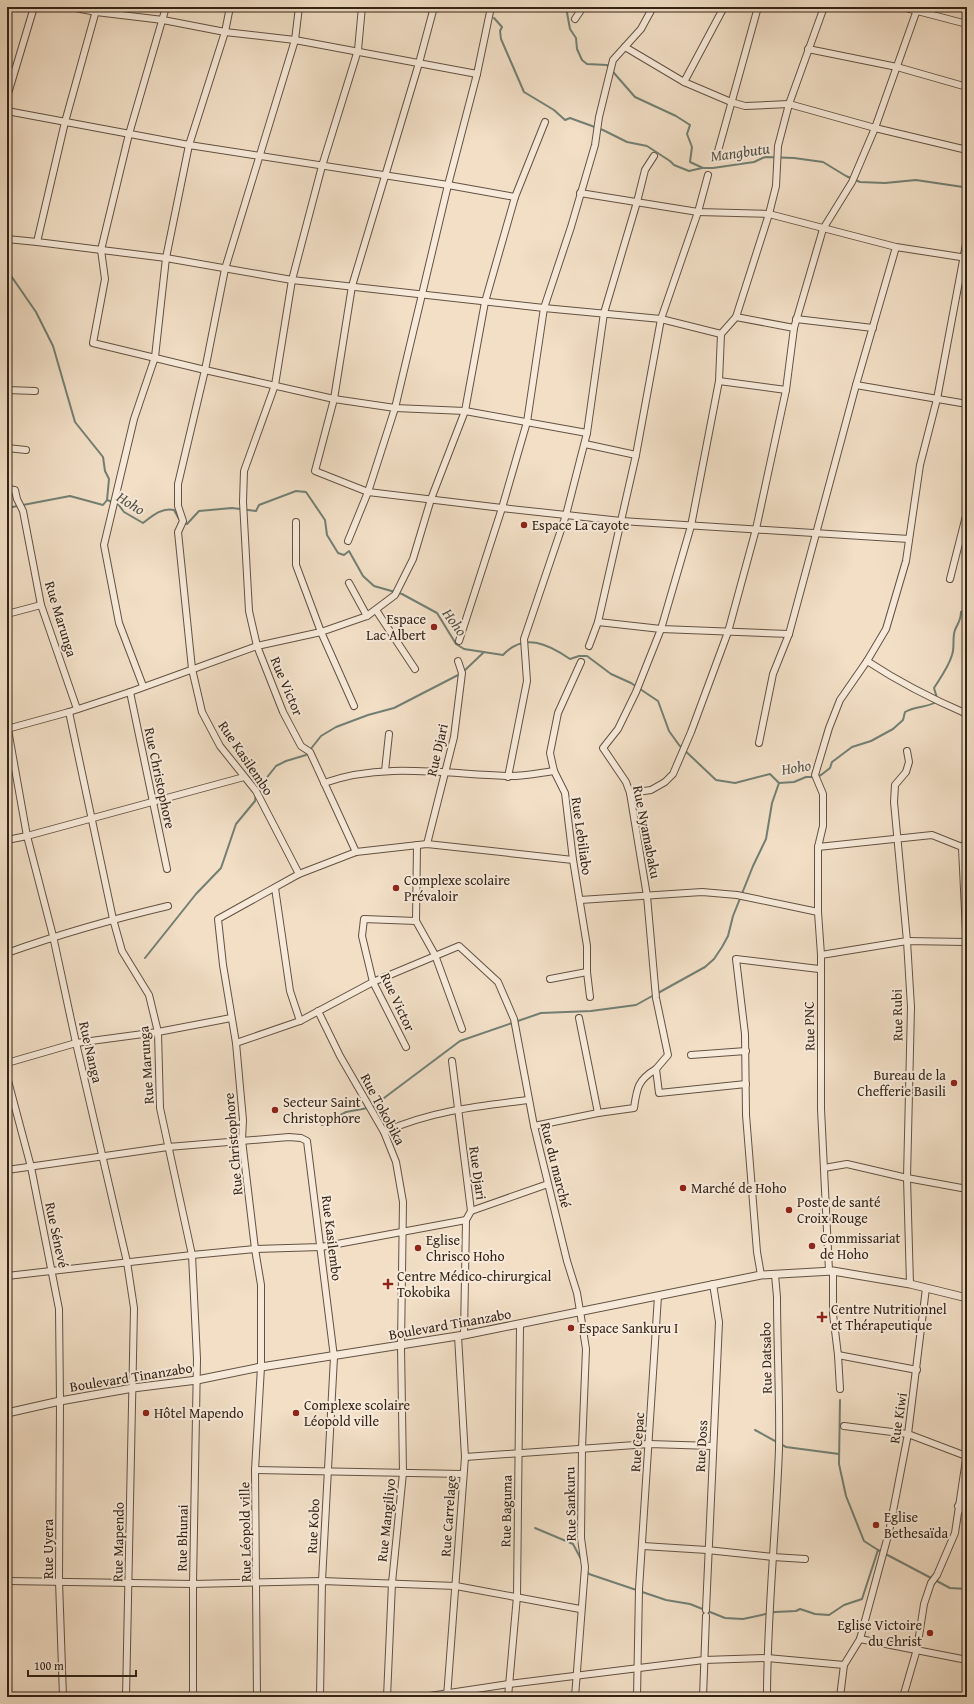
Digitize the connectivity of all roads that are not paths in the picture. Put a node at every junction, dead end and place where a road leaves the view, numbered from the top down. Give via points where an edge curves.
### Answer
1 (34, 7) edge
2 (71, 7) edge
3 (166, 7) edge
4 (230, 7) edge
5 (299, 7) edge
6 (362, 7) edge
7 (434, 7) edge
8 (491, 7) edge
9 (582, 7) edge
10 (653, 7) edge
11 (724, 7) edge
12 (758, 7) edge
13 (824, 7) edge
14 (902, 7) edge
15 (96, 9) edge
16 (917, 9) edge
17 (575, 19) dead end
18 (163, 20) junction
19 (967, 24) edge
20 (225, 32) junction
21 (295, 40) junction
22 (625, 47) junction
23 (808, 49) junction
24 (358, 50) junction
25 (419, 63) junction
26 (897, 67) junction
27 (477, 74) junction
28 (684, 82) junction
29 (967, 87) edge
30 (7, 97) edge
31 (731, 102) junction
32 (789, 104) junction
33 (7, 111) edge
34 (65, 122) junction
35 (545, 122) dead end
36 (875, 128) junction
37 (129, 134) junction
38 (189, 145) junction
39 (967, 150) edge
40 (718, 151) dead end
41 (259, 155) junction
42 (654, 156) dead end
43 (322, 166) junction
44 (708, 175) dead end
45 (384, 176) junction
46 (448, 185) junction
47 (580, 193) junction
48 (516, 198) junction
49 (637, 202) junction
50 (698, 212) junction
51 (769, 214) junction
52 (823, 229) junction
53 (7, 239) edge
54 (967, 239) edge
55 (38, 242) junction
56 (896, 247) junction
57 (101, 250) junction
58 (965, 257) edge
59 (166, 258) junction
60 (225, 269) junction
61 (292, 280) junction
62 (352, 286) junction
63 (422, 295) junction
64 (485, 302) junction
65 (544, 308) junction
66 (604, 313) junction
67 (736, 317) junction
68 (661, 319) junction
69 (796, 319) junction
70 (794, 328) junction
71 (873, 328) junction
72 (721, 334) junction
73 (155, 357) junction
74 (205, 370) junction
75 (720, 381) junction
76 (275, 385) junction
77 (856, 385) junction
78 (7, 390) edge
79 (786, 390) junction
80 (35, 391) dead end
81 (334, 399) junction
82 (936, 399) junction
83 (967, 404) edge
84 (395, 408) junction
85 (464, 411) junction
86 (526, 422) junction
87 (587, 433) junction
88 (585, 444) junction
89 (7, 448) edge
90 (26, 450) dead end
91 (636, 454) junction
92 (7, 489) edge
93 (368, 492) junction
94 (431, 499) junction
95 (502, 508) junction
96 (967, 512) edge
97 (566, 515) junction
98 (621, 521) junction
99 (296, 522) dead end
100 (691, 526) junction
101 (756, 529) junction
102 (816, 533) junction
103 (909, 539) junction
104 (348, 541) dead end
105 (950, 579) dead end
106 (349, 583) dead end
107 (41, 605) junction
108 (376, 610) junction
109 (7, 614) edge
110 (367, 616) junction
111 (598, 622) junction
112 (661, 629) junction
113 (321, 632) junction
114 (728, 632) junction
115 (788, 634) junction
116 (458, 641) dead end
117 (257, 646) junction
118 (589, 646) dead end
119 (458, 661) dead end
120 (867, 661) junction
121 (581, 662) dead end
122 (192, 669) junction
123 (415, 669) dead end
124 (143, 686) junction
125 (130, 692) junction
126 (354, 706) dead end
127 (77, 709) junction
128 (69, 712) junction
129 (967, 714) edge
130 (7, 727) edge
131 (389, 734) dead end
132 (759, 743) dead end
133 (907, 751) dead end
134 (385, 771) junction
135 (554, 771) junction
136 (445, 772) junction
137 (244, 777) junction
138 (508, 777) junction
139 (324, 783) junction
140 (630, 793) junction
141 (154, 803) junction
142 (92, 819) junction
143 (27, 836) junction
144 (898, 838) junction
145 (7, 840) edge
146 (967, 840) edge
147 (427, 844) junction
148 (417, 845) junction
149 (818, 847) junction
150 (964, 849) edge
151 (356, 852) junction
152 (573, 860) junction
153 (167, 869) dead end
154 (299, 874) junction
155 (275, 888) junction
156 (647, 896) junction
157 (580, 900) junction
158 (168, 906) dead end
159 (818, 912) junction
160 (113, 919) junction
161 (416, 921) junction
162 (54, 936) junction
163 (907, 941) junction
164 (966, 942) edge
165 (967, 952) edge
166 (7, 953) edge
167 (435, 955) junction
168 (820, 955) junction
169 (819, 969) junction
170 (587, 972) junction
171 (550, 979) dead end
172 (373, 982) junction
173 (590, 997) dead end
174 (318, 1011) junction
175 (231, 1018) junction
176 (579, 1018) dead end
177 (300, 1021) junction
178 (462, 1029) dead end
179 (158, 1032) junction
180 (76, 1043) junction
181 (236, 1043) junction
182 (406, 1048) dead end
183 (746, 1051) junction
184 (691, 1055) dead end
185 (452, 1061) dead end
186 (7, 1063) edge
187 (656, 1069) junction
188 (7, 1077) edge
189 (746, 1084) junction
190 (528, 1100) junction
191 (457, 1109) junction
192 (598, 1113) junction
193 (534, 1126) junction
194 (384, 1132) junction
195 (242, 1140) junction
196 (168, 1147) junction
197 (104, 1157) junction
198 (31, 1167) junction
199 (824, 1168) junction
200 (7, 1170) edge
201 (907, 1178) junction
202 (548, 1184) junction
203 (967, 1189) edge
204 (471, 1211) junction
205 (466, 1220) junction
206 (403, 1232) junction
207 (321, 1247) junction
208 (255, 1249) junction
209 (192, 1255) junction
210 (127, 1262) junction
211 (52, 1270) junction
212 (831, 1271) junction
213 (761, 1275) junction
214 (775, 1275) junction
215 (7, 1276) edge
216 (713, 1284) junction
217 (910, 1284) junction
218 (926, 1288) junction
219 (658, 1296) junction
220 (967, 1298) edge
221 (580, 1311) junction
222 (520, 1325) junction
223 (461, 1336) junction
224 (401, 1346) junction
225 (838, 1355) junction
226 (334, 1356) junction
227 (261, 1367) junction
228 (917, 1370) junction
229 (197, 1380) junction
230 (133, 1388) junction
231 (840, 1389) dead end
232 (60, 1400) junction
233 (7, 1413) edge
234 (844, 1426) dead end
235 (908, 1434) junction
236 (649, 1444) junction
237 (713, 1446) junction
238 (582, 1448) junction
239 (519, 1453) junction
240 (967, 1453) edge
241 (966, 1456) edge
242 (465, 1457) junction
243 (256, 1470) junction
244 (327, 1472) junction
245 (403, 1474) junction
246 (463, 1474) junction
247 (958, 1506) junction
248 (967, 1513) edge
249 (643, 1546) junction
250 (708, 1550) junction
251 (773, 1558) junction
252 (805, 1559) dead end
253 (7, 1581) edge
254 (59, 1581) junction
255 (322, 1581) junction
256 (130, 1582) junction
257 (258, 1583) junction
258 (392, 1583) junction
259 (193, 1584) junction
260 (456, 1586) junction
261 (517, 1596) junction
262 (580, 1609) junction
263 (860, 1639) junction
264 (917, 1649) junction
265 (767, 1658) junction
266 (704, 1660) junction
267 (967, 1660) edge
268 (844, 1665) junction
269 (638, 1668) junction
270 (576, 1676) junction
271 (509, 1684) junction
272 (447, 1696) edge
273 (63, 1697) edge
274 (126, 1697) edge
275 (193, 1697) edge
276 (257, 1697) edge
277 (320, 1697) edge
278 (387, 1697) edge
279 (422, 1697) edge
280 (508, 1697) edge
281 (575, 1697) edge
282 (637, 1697) edge
283 (703, 1697) edge
284 (767, 1697) edge
285 (840, 1697) edge
286 (903, 1697) edge

1 - 30 street
2 - 15 street
3 - 18 street
4 - 20 street
5 - 21 street
6 - 24 street, Rue Victor
7 - 25 street
8 - 27 street
9 - 17 street
10 - 22 street
11 - 28 street
12 - 31 street
13 - 23 street
14 - 16 street
15 - 18 street
15 - 34 street
16 - 19 street
16 - 26 street
18 - 20 street
18 - 37 street
20 - 21 street
20 - 38 street
21 - 24 street
21 - 41 street
22 - 28 street
22 - 47 street via 613,60 595,145
23 - 26 street
23 - 32 street
24 - 25 street
24 - 43 street, Rue Victor
25 - 27 street
25 - 45 street
26 - 29 street
26 - 36 street
27 - 46 street
28 - 31 street
31 - 32 street via 745,106
31 - 40 street
32 - 36 street
32 - 51 street via 778,146 776,186
33 - 34 street
34 - 37 street
34 - 55 street
35 - 48 street
36 - 39 street
36 - 52 street via 852,182
37 - 38 street
37 - 57 street
38 - 41 street
38 - 59 street
41 - 43 street
41 - 60 street
42 - 49 street via 645,170
43 - 45 street
43 - 61 street, Rue Victor
44 - 50 street
45 - 46 street
45 - 62 street
46 - 48 street
46 - 63 street
47 - 49 street
47 - 65 street
48 - 64 street
49 - 50 street
49 - 66 street
50 - 51 street
50 - 68 street
51 - 52 street
51 - 67 street
52 - 56 street
52 - 69 street
53 - 55 street
54 - 58 street
55 - 57 street
56 - 58 street
56 - 71 street
57 - 59 street
57 - 73 street via 105,279 93,343
58 - 82 street
59 - 60 street
59 - 73 street
60 - 61 street
60 - 74 street
61 - 62 street
61 - 76 street, Rue Victor
62 - 63 street
62 - 81 street
63 - 64 street
63 - 84 street
64 - 65 street
64 - 85 street
65 - 66 street
65 - 86 street
66 - 68 street
66 - 87 street
67 - 70 street
67 - 72 street
68 - 72 street
68 - 91 street
69 - 70 street
69 - 71 street
70 - 79 street
71 - 77 street
72 - 75 street
73 - 74 street
73 - 124 street via 134,419 104,545 119,623
74 - 76 street
74 - 122 street, Rue Kasilembo via 178,484 178,506 183,521 178,532
75 - 79 street
75 - 100 street
76 - 81 street
76 - 117 street, Rue Victor via 244,471 243,502 249,611
77 - 82 street
77 - 102 street
78 - 80 street
79 - 101 street
81 - 84 street
81 - 93 street via 315,471
82 - 83 street
82 - 103 street via 920,465
84 - 85 street
84 - 93 street
85 - 86 street
85 - 94 street
86 - 87 street
86 - 95 street
87 - 88 street
88 - 91 street
88 - 97 street
89 - 90 street
91 - 98 street
92 - 107 street, Rue Marunga via 14,490 23,511
93 - 94 street
93 - 104 street
94 - 95 street
94 - 108 street via 413,559 399,588 395,596
95 - 97 street
95 - 116 street
96 - 105 street
97 - 98 street
97 - 138 street via 524,639 528,681
98 - 100 street
98 - 111 street
99 - 113 street via 296,565
100 - 101 street
100 - 112 street
101 - 102 street
101 - 114 street
102 - 103 street
102 - 115 street
103 - 120 street via 906,561 886,629
106 - 110 street
107 - 109 street
107 - 127 street, Rue Marunga
108 - 110 street
108 - 123 street
110 - 113 street
111 - 112 street
111 - 118 street
112 - 114 street
112 - 140 street, Rue Nyamabaku via 637,690 618,729 603,748 626,782
113 - 117 street
113 - 126 street
114 - 115 street
114 - 140 street via 673,774 652,790
115 - 132 street via 773,674
117 - 122 street
117 - 139 street, Rue Victor via 283,712 301,746 310,752
119 - 136 street, Rue Djari via 462,673 454,737
120 - 129 street via 930,697
120 - 149 street, Rue PNC via 840,700 815,775 823,794 823,820
121 - 135 street, Rue Lebiliabo via 558,713 550,753
122 - 124 street
122 - 137 street, Rue Kasilembo via 202,712 220,746
124 - 125 street
125 - 127 street
125 - 141 street, Rue Christophore
127 - 128 street
128 - 130 street
128 - 142 street, Rue Marunga
130 - 143 street, Rue Nanga
131 - 134 street
133 - 144 street, Rue Rubi via 909,762 906,772 895,785
134 - 136 street
134 - 139 street via 338,778
135 - 138 street
135 - 152 street, Rue Lebiliabo via 565,793
136 - 138 street
136 - 147 street, Rue Djari
137 - 141 street
137 - 154 street, Rue Kasilembo via 256,791
139 - 151 street, Rue Victor
140 - 156 street, Rue Nyamabaku
141 - 142 street
141 - 153 street, Rue Christophore
142 - 143 street
142 - 160 street, Rue Marunga
143 - 145 street
143 - 162 street, Rue Nanga
144 - 149 street
144 - 150 street via 932,835
144 - 163 street, Rue Rubi
146 - 150 street
147 - 148 street
147 - 152 street
148 - 151 street
148 - 161 street
149 - 159 street, Rue PNC
150 - 164 street
151 - 154 street
152 - 157 street, Rue Lebiliabo
154 - 155 street
155 - 175 street, Rue Christophore via 218,919
155 - 177 street via 290,991
156 - 157 street
156 - 159 street via 702,892 737,895
156 - 187 street, Rue Nyamabaku via 656,995 668,1056
157 - 170 street, Rue Lebiliabo via 587,946
158 - 160 street
159 - 168 street, Rue PNC
160 - 162 street
160 - 179 street, Rue Marunga via 122,951 149,995
161 - 167 street
161 - 172 street, Rue Victor via 364,919 362,936
162 - 166 street
162 - 180 street, Rue Nanga
163 - 164 street
163 - 168 street
163 - 201 street, Rue Rubi via 911,1007
164 - 165 street
167 - 172 street
167 - 178 street
167 - 190 street, Rue du marché via 459,946 498,982 515,1022
168 - 169 street, Rue PNC
169 - 183 street via 736,959
169 - 199 street, Rue PNC
170 - 171 street
170 - 173 street, Rue Lebiliabo
172 - 174 street
172 - 182 street, Rue Victor
174 - 177 street
174 - 194 street, Rue Tokobika via 340,1056
175 - 179 street
175 - 181 street, Rue Christophore
176 - 192 street
177 - 181 street
179 - 180 street
179 - 196 street, Rue Marunga via 160,1108
180 - 186 street
180 - 197 street, Rue Nanga
181 - 195 street, Rue Christophore
183 - 184 street
183 - 189 street
185 - 191 street, Rue Djari
187 - 189 street via 659,1093
187 - 192 street via 644,1077 637,1088 634,1108
188 - 198 street, Rue Sénevé
189 - 213 street via 746,1115
190 - 191 street
190 - 193 street, Rue du marché
191 - 194 street via 407,1122
191 - 204 street, Rue Djari
192 - 193 street
193 - 202 street, Rue du marché
194 - 206 street, Rue Tokobika via 396,1162 404,1202
195 - 196 street
195 - 207 street, Rue Kasilembo via 289,1136 307,1141
195 - 208 street, Rue Christophore
196 - 197 street
196 - 209 street, Rue Marunga
197 - 198 street
197 - 210 street, Rue Nanga
198 - 200 street
198 - 211 street, Rue Sénevé
199 - 201 street via 847,1164
199 - 212 street, Rue PNC
201 - 203 street
201 - 217 street, Rue Rubi
202 - 204 street
202 - 221 street, Rue du marché
204 - 205 street, Rue Djari
205 - 206 street
205 - 223 street, Rue Djari
206 - 207 street
206 - 224 street, Rue Tokobika
207 - 208 street
207 - 226 street, Rue Kasilembo
208 - 209 street
208 - 227 street, Rue Christophore via 261,1285
209 - 210 street
209 - 229 street, Rue Marunga
210 - 211 street
210 - 230 street, Rue Nanga via 134,1308
211 - 215 street
211 - 232 street, Rue Sénevé via 59,1309
212 - 214 street, Boulevard Tinanzabo
212 - 217 street, Boulevard Tinanzabo
212 - 225 street, Rue PNC
213 - 214 street, Boulevard Tinanzabo
213 - 216 street, Boulevard Tinanzabo
214 - 251 street, Rue Datsabo via 779,1450
216 - 219 street, Boulevard Tinanzabo
216 - 237 street, Rue Doss via 719,1322
217 - 218 street, Boulevard Tinanzabo
218 - 220 street, Boulevard Tinanzabo
218 - 228 street, Rue Kiwi
219 - 221 street, Boulevard Tinanzabo
219 - 236 street, Rue Cepac
221 - 222 street, Boulevard Tinanzabo
221 - 238 street, Rue Sankuru via 586,1349
222 - 223 street, Boulevard Tinanzabo
222 - 239 street, Rue Baguma
223 - 224 street, Boulevard Tinanzabo
223 - 242 street, Rue Carrelage
224 - 226 street, Boulevard Tinanzabo
224 - 245 street, Rue Mangiliyo
225 - 228 street
225 - 231 street, Rue PNC
226 - 227 street, Boulevard Tinanzabo
226 - 244 street, Rue Kobo
227 - 229 street, Boulevard Tinanzabo
227 - 243 street, Rue Léopold ville
228 - 235 street, Rue Kiwi
229 - 230 street, Boulevard Tinanzabo
229 - 259 street, Rue Bhunai
230 - 232 street, Boulevard Tinanzabo
230 - 256 street, Rue Mapendo
232 - 233 street, Boulevard Tinanzabo
232 - 254 street, Rue Uyera
234 - 235 street
235 - 241 street
235 - 263 street, Rue Kiwi via 889,1532
236 - 237 street
236 - 238 street
236 - 249 street, Rue Cepac
237 - 250 street, Rue Doss
238 - 239 street
238 - 262 street, Rue Sankuru via 582,1538 585,1567
239 - 242 street
239 - 261 street, Rue Baguma
240 - 241 street
241 - 247 street
242 - 246 street, Rue Carrelage
243 - 244 street
243 - 257 street, Rue Léopold ville
244 - 245 street
244 - 255 street, Rue Kobo
245 - 246 street
245 - 258 street, Rue Mangiliyo
246 - 260 street, Rue Carrelage
247 - 248 street
247 - 264 street via 955,1533 924,1604
249 - 250 street
249 - 269 street, Rue Cepac via 639,1589
250 - 251 street
250 - 266 street, Rue Doss
251 - 252 street
251 - 265 street
253 - 254 street
254 - 256 street
254 - 273 street, Rue Uyera
255 - 257 street
255 - 258 street
255 - 277 street, Rue Kobo
256 - 259 street
256 - 274 street, Rue Mapendo
257 - 259 street
257 - 276 street, Rue Léopold ville
258 - 260 street
258 - 278 street, Rue Mangiliyo
259 - 275 street, Rue Bhunai
260 - 261 street
260 - 272 street, Rue Carrelage
261 - 262 street
261 - 271 street, Rue Baguma
262 - 270 street, Rue Sankuru
263 - 264 street
263 - 268 street
264 - 267 street
264 - 286 street
265 - 266 street
265 - 268 street
265 - 284 street
266 - 269 street
266 - 283 street, Rue Doss
268 - 285 street
269 - 270 street
269 - 282 street
270 - 271 street
270 - 281 street, Rue Sankuru
271 - 272 street
271 - 280 street, Rue Baguma
272 - 279 street

